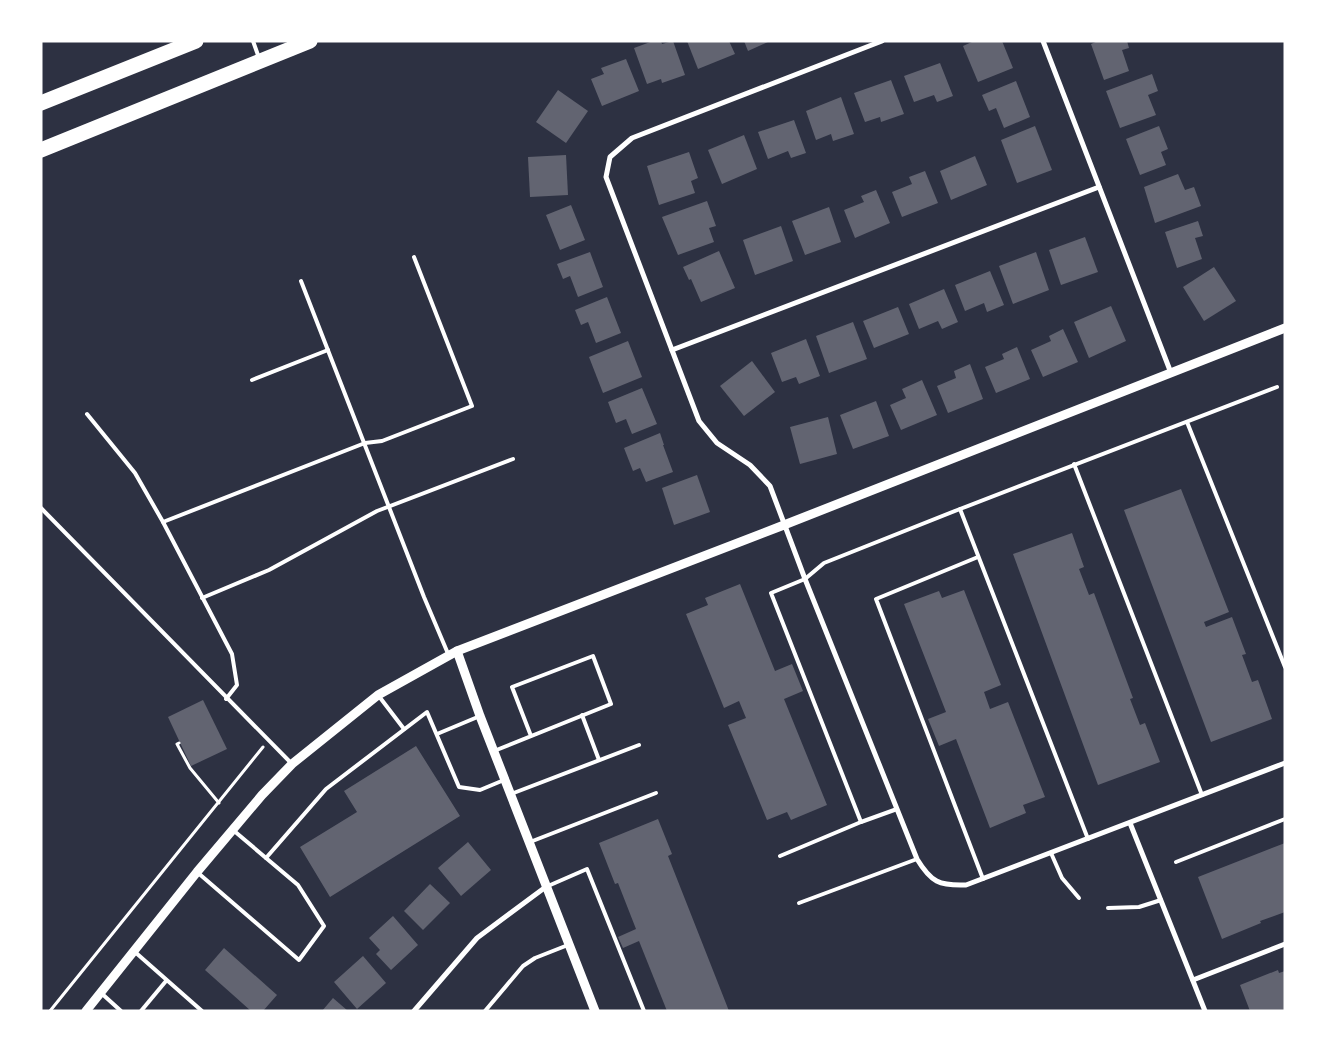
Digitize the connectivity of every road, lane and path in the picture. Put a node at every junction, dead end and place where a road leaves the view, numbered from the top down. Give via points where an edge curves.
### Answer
1 (196, 41) edge
2 (253, 41) edge
3 (310, 41) edge
4 (882, 41) edge
5 (1043, 41) edge
6 (261, 61) junction
7 (41, 104) edge
8 (41, 150) edge
9 (1099, 186) junction
10 (414, 257) dead end
11 (301, 281) dead end
12 (1285, 328) edge
13 (328, 350) junction
14 (672, 350) junction
15 (1171, 373) junction
16 (252, 380) dead end
17 (1277, 386) dead end
18 (87, 414) dead end
19 (1187, 422) junction
20 (365, 443) junction
21 (513, 459) dead end
22 (1074, 464) junction
23 (390, 506) junction
24 (41, 508) edge
25 (960, 508) junction
26 (163, 522) junction
27 (784, 525) junction
28 (978, 557) junction
29 (805, 579) junction
30 (202, 598) junction
31 (453, 653) junction
32 (1285, 666) edge
33 (378, 695) junction
34 (226, 698) junction
35 (582, 715) junction
36 (480, 716) junction
37 (404, 729) junction
38 (437, 734) junction
39 (530, 736) junction
40 (269, 741) junction
41 (180, 743) dead end
42 (639, 745) dead end
43 (494, 751) junction
44 (599, 760) junction
45 (1285, 762) edge
46 (292, 764) junction
47 (505, 779) junction
48 (656, 793) dead end
49 (511, 794) junction
50 (1202, 795) junction
51 (219, 803) junction
52 (897, 809) junction
53 (1285, 819) edge
54 (861, 822) junction
55 (1130, 823) junction
56 (233, 830) junction
57 (1088, 839) junction
58 (530, 842) junction
59 (1051, 853) junction
60 (780, 856) dead end
61 (266, 858) junction
62 (917, 859) junction
63 (1176, 862) dead end
64 (197, 872) junction
65 (983, 879) junction
66 (547, 886) junction
67 (1079, 898) dead end
68 (1161, 900) junction
69 (799, 903) dead end
70 (1108, 908) dead end
71 (570, 944) junction
72 (1285, 944) edge
73 (133, 951) junction
74 (1193, 980) junction
75 (166, 981) junction
76 (100, 992) junction
77 (50, 1011) edge
78 (86, 1011) edge
79 (121, 1011) edge
80 (141, 1011) edge
81 (202, 1011) edge
82 (414, 1011) edge
83 (485, 1011) edge
84 (596, 1011) edge
85 (644, 1011) edge
86 (1205, 1011) edge

1 - 7 highway
2 - 6 lane
3 - 6 highway
4 - 14 street via 632,138 610,157 606,177
5 - 9 street
6 - 8 highway
9 - 14 street
9 - 15 street
10 - 20 lane via 472,406 382,441
11 - 13 lane
12 - 15 street
13 - 16 lane
13 - 20 lane
14 - 27 street via 699,421 717,443 750,465 770,486
15 - 27 street
17 - 19 lane
18 - 26 lane via 135,473
19 - 22 lane
19 - 32 lane
20 - 23 lane
20 - 26 lane
21 - 23 lane
22 - 25 lane
22 - 50 lane
23 - 30 lane via 269,570
23 - 31 lane via 424,597
24 - 34 lane
25 - 28 lane
25 - 29 lane via 824,563
26 - 30 lane
27 - 29 street
27 - 31 street
28 - 57 lane
28 - 65 lane via 876,599
29 - 52 street
29 - 54 lane via 771,593
30 - 34 lane via 232,654 237,685
31 - 33 street
31 - 36 street
33 - 37 lane
33 - 46 street
34 - 40 lane
35 - 39 lane
35 - 39 lane via 611,704 593,656 512,687
35 - 44 lane
36 - 38 lane
36 - 43 street
37 - 38 lane via 427,712
37 - 61 lane via 326,789
38 - 47 lane via 459,787 480,790
39 - 43 lane
40 - 46 lane
40 - 51 path
41 - 51 path via 177,744 190,768
42 - 44 lane
43 - 47 street
44 - 49 lane
45 - 50 street
46 - 56 street
47 - 49 street
48 - 58 lane
49 - 58 street
50 - 55 street
51 - 77 path
52 - 54 lane
52 - 62 street
53 - 63 lane
54 - 60 lane
55 - 57 street
55 - 68 street
56 - 61 lane
56 - 64 street
57 - 59 street
58 - 66 street
59 - 65 street
59 - 67 lane via 1062,878
61 - 64 lane via 298,885 324,926 298,960
62 - 65 street via 935,882 950,886
62 - 69 lane
64 - 73 street
66 - 71 street
66 - 82 street via 477,938
66 - 85 lane via 587,869
68 - 70 lane via 1139,907
68 - 74 street
71 - 83 lane via 523,966
71 - 84 street
72 - 74 street
73 - 75 lane
73 - 76 street
74 - 86 street
75 - 80 lane
75 - 81 lane
76 - 78 street
76 - 79 lane

